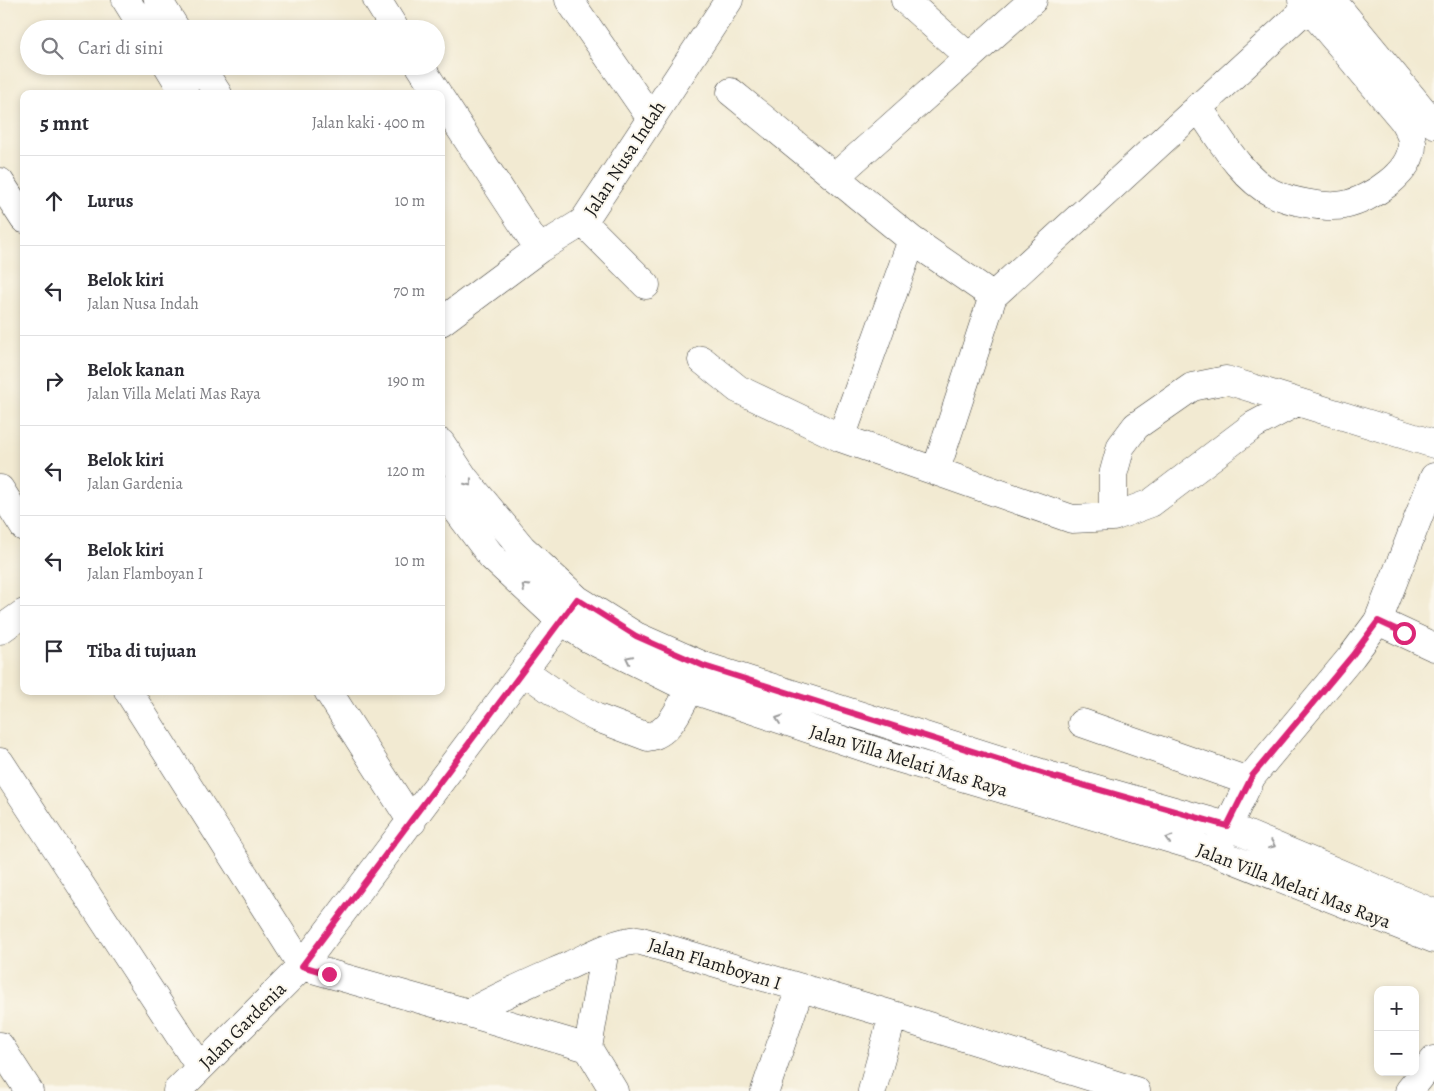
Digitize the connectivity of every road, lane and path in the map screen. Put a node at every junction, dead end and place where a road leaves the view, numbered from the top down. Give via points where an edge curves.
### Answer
1 (126, 0) edge
2 (158, 0) edge
3 (377, 0) edge
4 (569, 0) edge
5 (729, 0) edge
6 (905, 0) edge
7 (1033, 0) edge
8 (1315, 2) edge
9 (138, 20) edge
10 (170, 20) edge
11 (390, 20) edge
12 (969, 57) junction
13 (173, 75) edge
14 (206, 75) edge
15 (426, 75) edge
16 (183, 90) edge
17 (215, 90) edge
18 (435, 90) edge
19 (732, 92) dead end
20 (445, 105) edge
21 (1198, 107) junction
22 (650, 117) junction
23 (1434, 124) edge
24 (835, 178) junction
25 (0, 182) edge
26 (20, 213) edge
27 (583, 222) junction
28 (912, 240) junction
29 (539, 249) junction
30 (646, 285) dead end
31 (993, 296) junction
32 (445, 319) edge
33 (702, 360) dead end
34 (1297, 402) junction
35 (841, 438) junction
36 (1434, 444) edge
37 (445, 449) edge
38 (936, 470) junction
39 (1434, 477) edge
40 (11, 494) edge
41 (445, 494) edge
42 (1113, 516) junction
43 (20, 517) edge
44 (577, 599) junction
45 (20, 616) edge
46 (560, 620) junction
47 (1378, 621) junction
48 (0, 630) edge
49 (1434, 647) edge
50 (524, 671) junction
51 (690, 689) junction
52 (131, 695) edge
53 (331, 695) edge
54 (1082, 723) dead end
55 (0, 762) edge
56 (1248, 781) junction
57 (412, 822) junction
58 (1227, 826) junction
59 (1215, 852) junction
60 (1434, 913) edge
61 (1434, 939) edge
62 (605, 949) junction
63 (302, 966) junction
64 (800, 988) junction
65 (470, 1013) junction
66 (893, 1015) junction
67 (0, 1046) edge
68 (588, 1048) junction
69 (1434, 1060) edge
70 (200, 1068) junction
71 (29, 1091) edge
72 (177, 1091) edge
73 (614, 1091) edge
74 (765, 1091) edge
75 (872, 1091) edge
76 (1136, 1091) edge
77 (1409, 1091) edge

1 - 9 street
2 - 10 street
3 - 11 street
4 - 22 street
5 - 22 street, Jalan Nusa Indah
6 - 12 street
7 - 12 street
8 - 21 street
8 - 21 street via 1403,120 1412,142 1406,167 1383,188 1343,205 1307,203 1273,193 1251,180
8 - 23 street
12 - 24 street
13 - 16 street
14 - 17 street
15 - 18 street
19 - 24 street
20 - 29 street
21 - 31 street
22 - 27 street, Jalan Nusa Indah
24 - 28 street
25 - 26 street
27 - 29 street, Jalan Nusa Indah
27 - 30 street
28 - 31 street
28 - 35 street
29 - 32 street, Jalan Nusa Indah
31 - 38 street
33 - 35 street via 738,389
34 - 36 street
34 - 42 street via 1254,425 1151,503
34 - 42 street via 1226,380 1192,387 1136,426 1121,446 1114,475
35 - 38 street
37 -> 44 street, Jalan Villa Melati Mas Raya via 465,479 522,548
38 - 42 street via 1072,519
39 - 47 street
40 - 43 street
46 -> 41 street, Jalan Villa Melati Mas Raya via 492,557
44 - 46 street, Jalan Gardenia
44 - 58 street, Jalan Villa Melati Mas Raya via 636,636 704,666 1051,776
45 - 48 street
46 - 50 street, Jalan Gardenia
51 -> 46 street, Jalan Villa Melati Mas Raya via 589,639
47 - 49 street
47 - 56 street
50 - 51 street via 595,717 648,737 665,731
50 - 57 street, Jalan Gardenia
59 -> 51 street, Jalan Villa Melati Mas Raya via 881,753
52 - 63 street
53 - 57 street
54 - 56 street
55 - 70 street
56 - 58 street
57 - 63 street, Jalan Gardenia
58 - 59 street
58 -> 60 street, Jalan Villa Melati Mas Raya
59 - 61 street, Jalan Villa Melati Mas Raya
62 - 64 street, Jalan Flamboyan I via 638,940
62 - 65 street, Jalan Flamboyan I via 495,998
62 - 68 street
63 - 65 street
63 - 70 street, Jalan Gardenia
64 - 66 street, Jalan Flamboyan I
64 - 74 street
65 - 68 street
66 - 75 street
66 - 76 street, Jalan Flamboyan I
67 - 71 street
68 - 73 street
69 - 77 street
70 - 72 street, Jalan Gardenia

